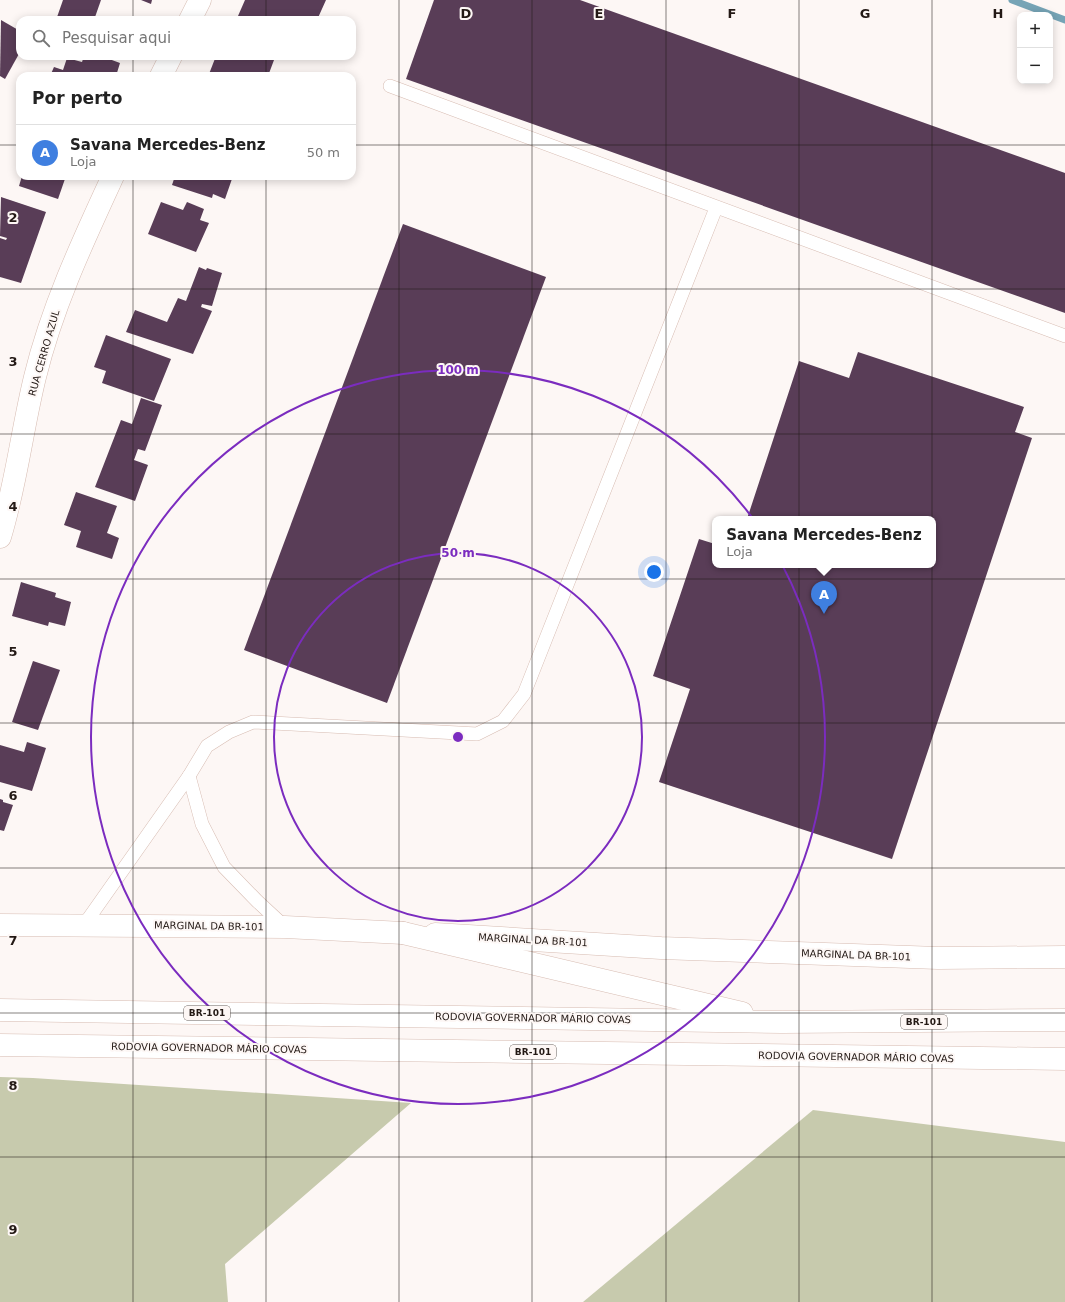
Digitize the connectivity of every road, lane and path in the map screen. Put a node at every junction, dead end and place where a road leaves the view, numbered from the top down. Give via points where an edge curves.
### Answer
1 (200, 0) edge
2 (192, 16) edge
3 (169, 60) edge
4 (163, 72) edge
5 (390, 86) dead end
6 (111, 180) edge
7 (716, 208) junction
8 (1065, 336) edge
9 (0, 537) edge
10 (189, 776) junction
11 (0, 924) edge
12 (84, 925) junction
13 (285, 927) junction
14 (403, 933) junction
15 (1065, 957) edge
16 (0, 1010) edge
17 (1065, 1020) edge
18 (782, 1022) junction
19 (0, 1045) edge
20 (1065, 1059) edge

1 - 2 main road
3 - 4 main road
5 - 7 lane
6 - 9 main road, RUA CERRO AZUL via 64,288 48,333 35,377 13,491
7 - 8 lane
7 - 10 lane via 524,694 503,721 477,734 252,722 228,732 207,746
10 - 12 lane
10 - 13 lane via 202,824 224,867
11 - 12 main road, MARGINAL DA BR-101
12 - 13 main road, MARGINAL DA BR-101
13 - 14 main road, MARGINAL DA BR-101
14 - 15 main road, MARGINAL DA BR-101 via 661,948 938,958
14 - 18 main road
16 - 18 main road, RODOVIA GOVERNADOR MÁRIO COVAS / BR-101
17 - 18 main road, RODOVIA GOVERNADOR MÁRIO COVAS / BR-101
19 - 20 main road, RODOVIA GOVERNADOR MÁRIO COVAS / BR-101

